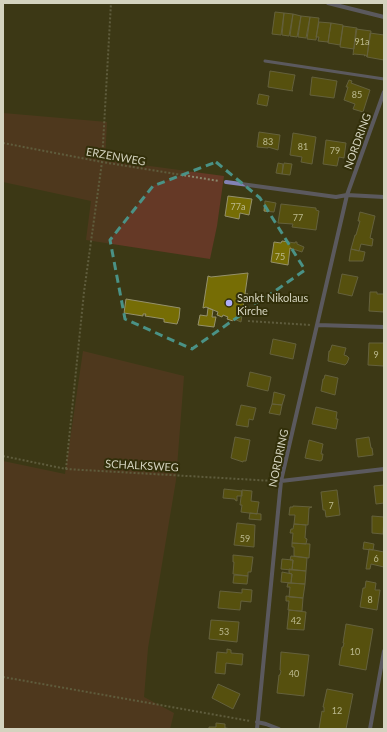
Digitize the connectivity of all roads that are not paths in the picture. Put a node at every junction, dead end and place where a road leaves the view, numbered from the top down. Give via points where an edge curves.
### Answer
1 (328, 3) edge
2 (384, 17) edge
3 (265, 62) dead end
4 (384, 79) edge
5 (384, 92) edge
6 (226, 182) road end
7 (346, 196) junction
8 (384, 197) edge
9 (317, 325) junction
10 (384, 327) edge
11 (384, 469) edge
12 (281, 481) junction
13 (384, 651) edge
14 (257, 722) junction
15 (257, 729) edge
16 (279, 729) edge
17 (370, 729) edge

1 - 2 street
3 - 4 lane
5 - 7 street, NORDRING
6 - 7 street via 336,197
7 - 8 street
7 - 9 street, NORDRING
9 - 10 street
9 - 12 street, NORDRING
11 - 12 street
12 - 14 street, NORDRING
13 - 17 street
14 - 15 street, NORDRING
14 - 16 street

